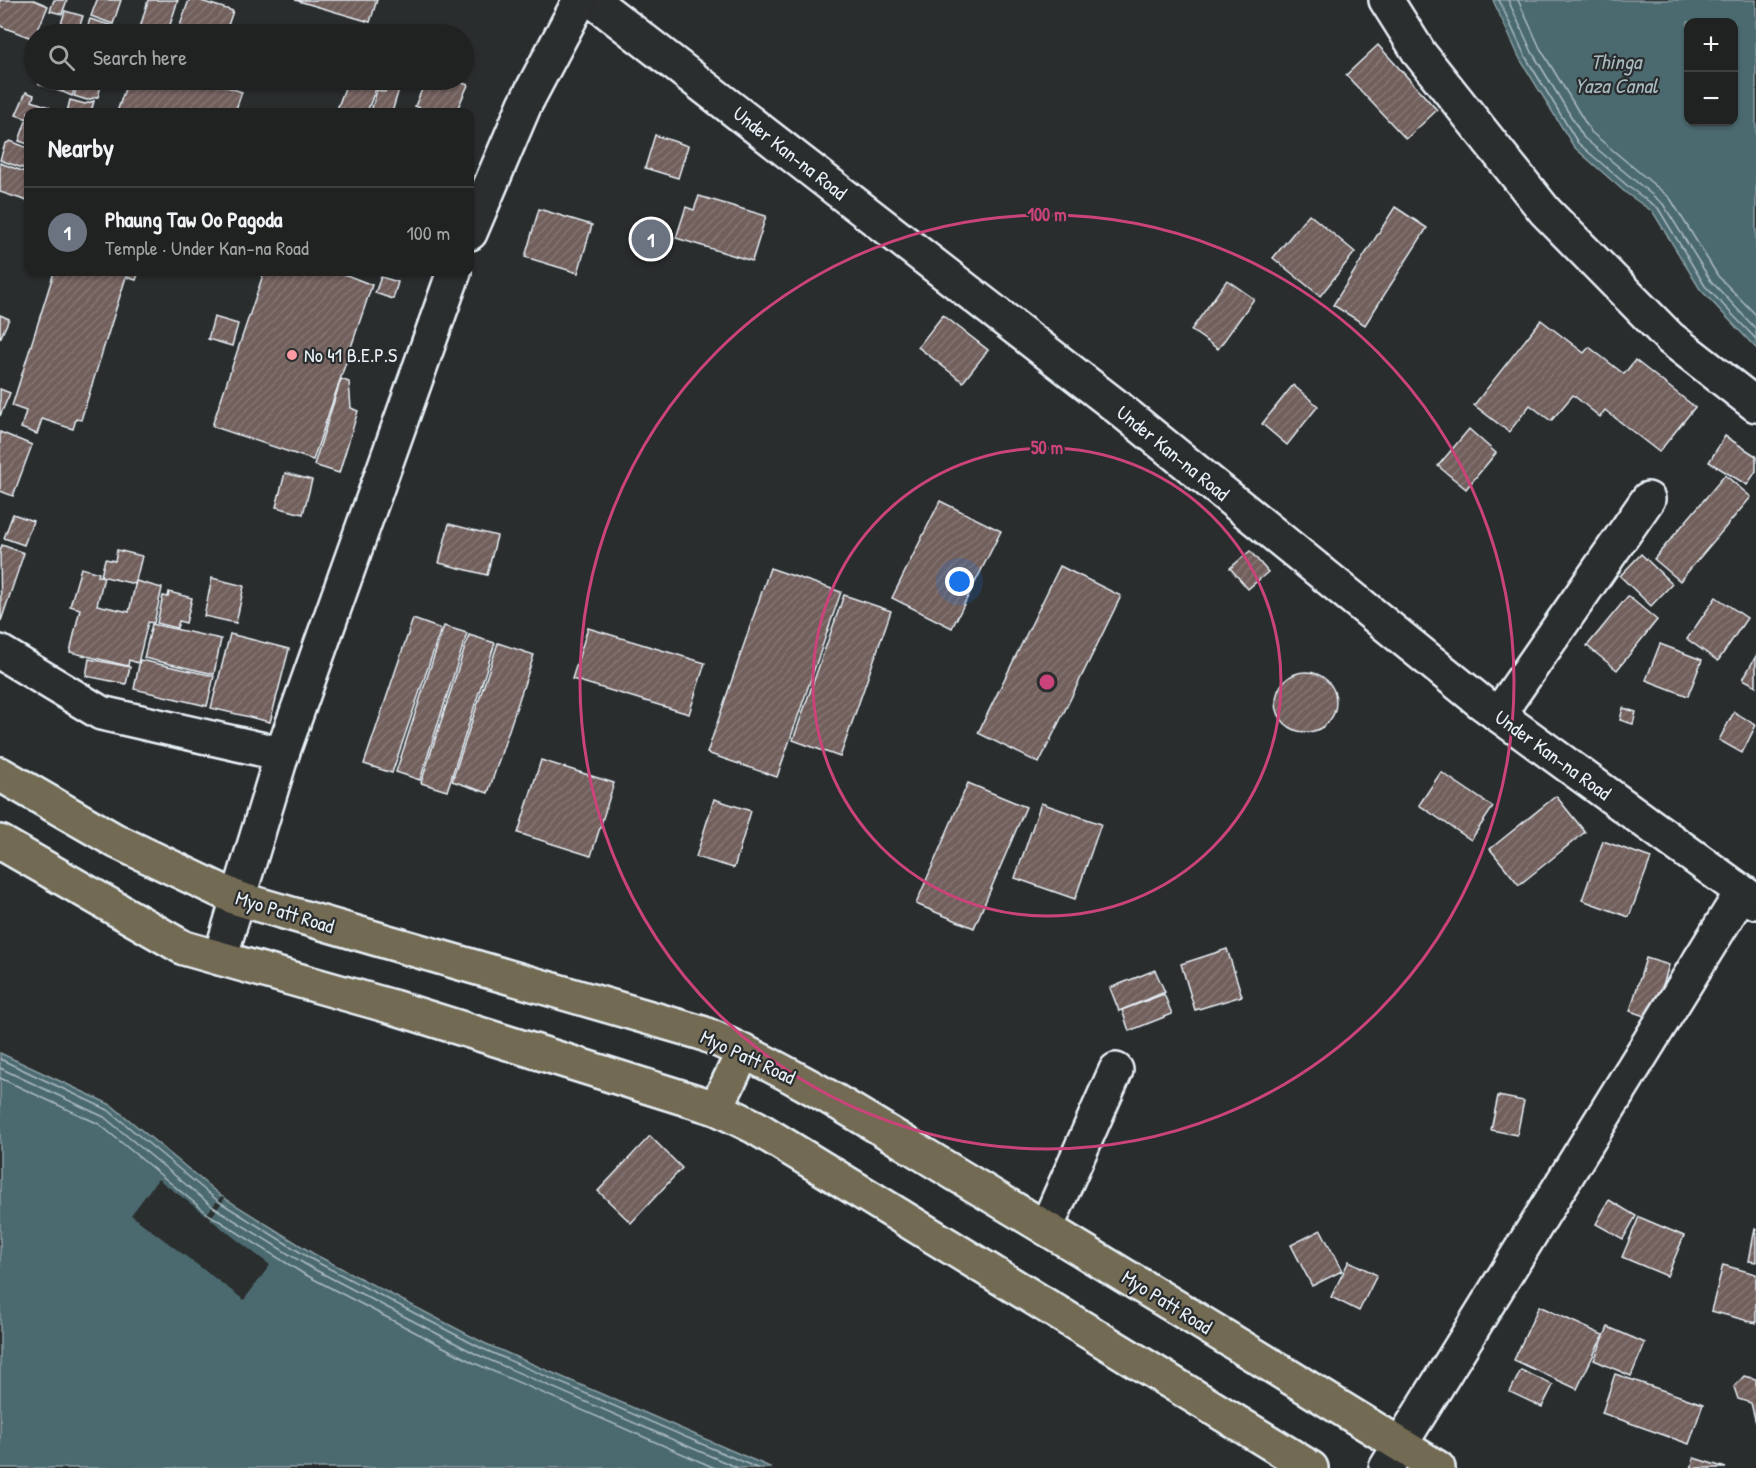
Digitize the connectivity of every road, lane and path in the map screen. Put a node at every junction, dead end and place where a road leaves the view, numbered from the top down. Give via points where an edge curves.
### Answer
1 (579, 0) edge
2 (592, 0) edge
3 (1386, 0) edge
4 (474, 224) edge
5 (453, 276) edge
6 (1756, 405) edge
7 (1648, 499) dead end
8 (0, 652) edge
9 (1498, 715) junction
10 (282, 754) junction
11 (0, 774) edge
12 (0, 842) edge
13 (1749, 897) edge
14 (236, 898) junction
15 (220, 958) junction
16 (744, 1050) junction
17 (1116, 1070) dead end
18 (716, 1108) junction
19 (1046, 1227) junction
20 (1394, 1457) edge
21 (1311, 1468) edge
22 (1438, 1468) edge

1 - 4 street via 525,104
2 - 9 street, Under Kan-na Road via 1116,406
3 - 6 street via 1420,54 1545,211 1670,338
5 - 10 street
7 - 9 street
8 - 10 street via 101,713
9 - 13 street, Under Kan-na Road
10 - 14 street
11 - 14 main road, Myo Patt Road via 116,841
12 - 15 main road via 183,948
13 - 20 street
14 - 15 street
14 - 16 main road, Myo Patt Road via 702,1033
15 - 18 main road via 393,1006
16 - 18 main road
16 - 19 main road, Myo Patt Road
17 - 19 street
18 - 21 main road via 755,1127
19 - 20 main road, Myo Patt Road
20 - 22 main road, Myo Patt Road

